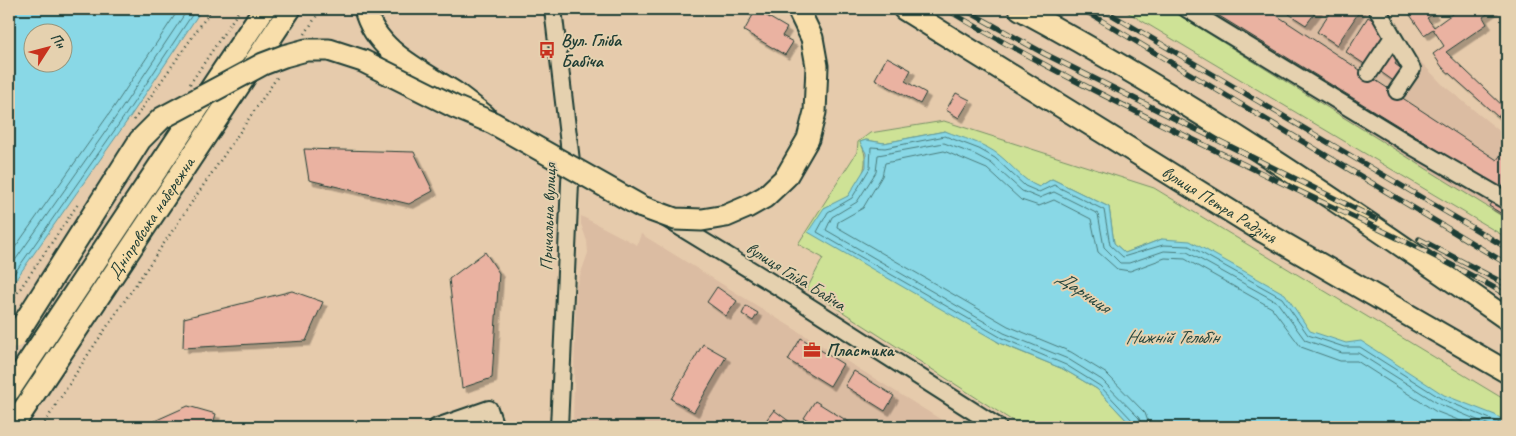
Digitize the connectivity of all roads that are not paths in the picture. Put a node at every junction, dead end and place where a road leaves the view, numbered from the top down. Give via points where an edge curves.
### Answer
1 (264, 9) edge
2 (290, 9) edge
3 (365, 9) edge
4 (552, 9) edge
5 (798, 9) edge
6 (904, 9) edge
7 (1020, 9) edge
8 (1187, 9) edge
9 (1377, 9) edge
10 (1393, 37) junction
11 (1369, 73) dead end
12 (1397, 91) dead end
13 (493, 123) junction
14 (571, 161) junction
15 (1507, 201) edge
16 (1507, 319) edge
17 (12, 342) edge
18 (1507, 372) edge
19 (9, 391) edge
20 (12, 427) edge
21 (437, 427) edge
22 (495, 427) edge
23 (559, 427) edge
24 (998, 427) edge

1 - 19 main road, Дніпровська набережна
2 - 20 main road, Дніпровська набережна
3 - 13 main road, bridge via 378,35 395,55 456,94
4 - 14 street, Причальна вулиця
5 - 13 main road, bridge via 812,38 817,66 815,112 808,139 786,177 748,208 702,220 675,219 642,207
6 - 18 main road, вулиця Петра Радзіня via 1264,232
7 - 16 main road via 1110,57 1347,206
8 - 15 street
9 - 10 street
10 - 11 street
10 - 12 street via 1412,69
13 - 17 main road, bridge via 455,108 347,54 306,50 263,64 176,110 140,140
14 - 23 street, Причальна вулиця
14 - 24 street, вулиця Гліба Бабіча via 777,286
21 - 22 street via 489,409

